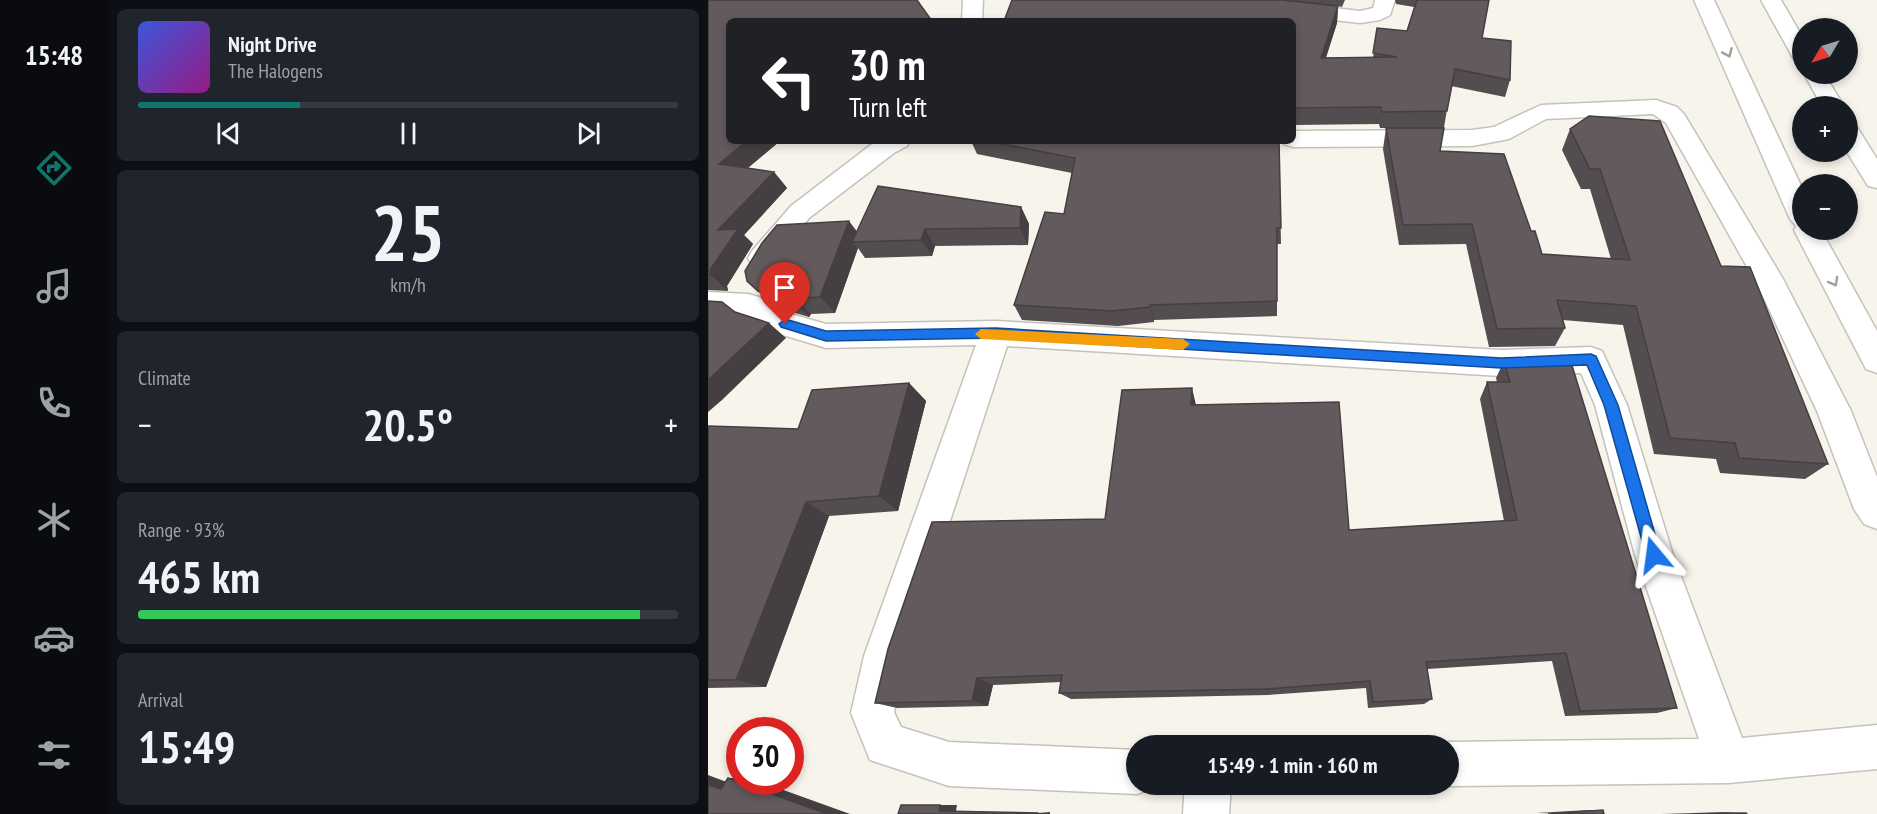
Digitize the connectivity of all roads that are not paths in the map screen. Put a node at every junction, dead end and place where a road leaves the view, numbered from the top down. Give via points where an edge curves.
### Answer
1 (974, 0) edge
2 (1210, 0) edge
3 (1385, 0) edge
4 (1704, 0) edge
5 (1770, 0) edge
6 (972, 18) edge
7 (1792, 37) edge
8 (1296, 139) edge
9 (892, 144) edge
10 (1858, 149) edge
11 (1877, 180) edge
12 (1792, 195) edge
13 (1813, 240) edge
14 (708, 303) edge
15 (748, 304) junction
16 (996, 333) junction
17 (1877, 360) edge
18 (1877, 512) edge
19 (1877, 747) edge
20 (1729, 761) junction
21 (1459, 764) edge
22 (1126, 771) edge
23 (1207, 795) edge
24 (1206, 814) edge

1 - 6 street
2 - 3 street via 1360,17 1383,12
4 -> 12 street
5 - 7 street
8 - 18 street via 1473,138 1500,134 1541,112 1656,107 1669,112 1773,287 1834,411 1867,497
9 - 15 street via 800,212 766,251 744,287
10 - 11 street
13 -> 17 street
14 - 15 street
15 - 16 street via 764,318 826,336
16 - 20 street via 1501,363 1591,360 1611,405 1654,555
16 - 22 street via 885,656 872,713 886,744 949,764
19 - 20 street
20 - 21 street
23 - 24 street

